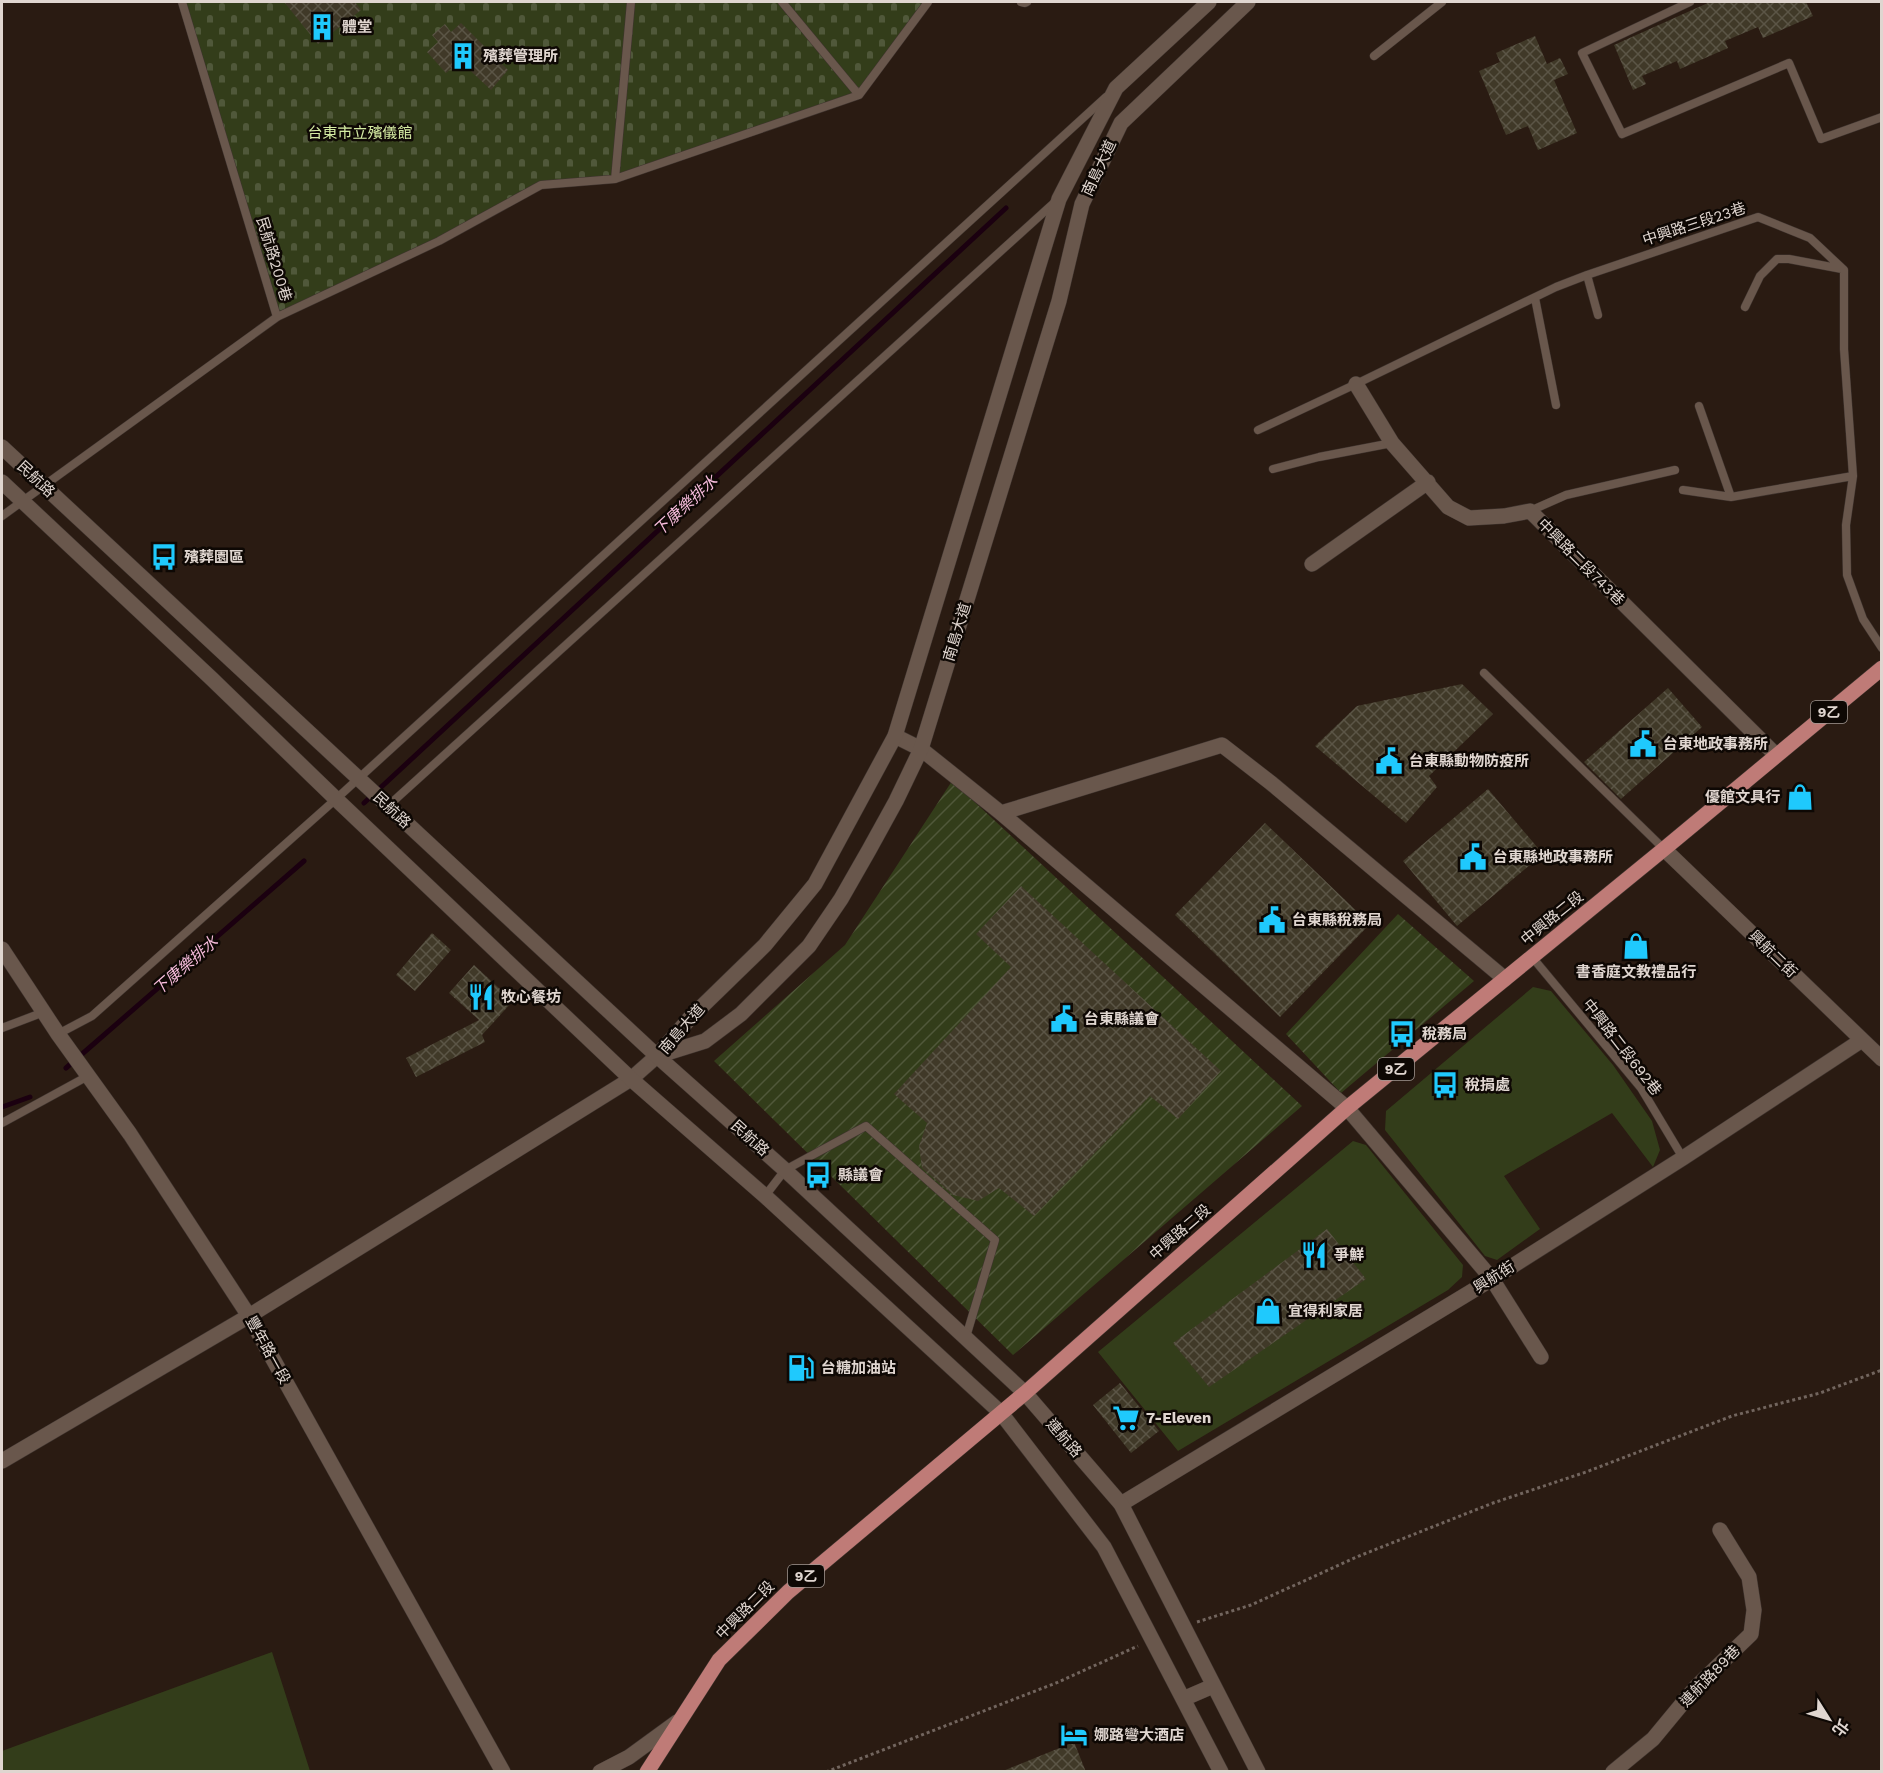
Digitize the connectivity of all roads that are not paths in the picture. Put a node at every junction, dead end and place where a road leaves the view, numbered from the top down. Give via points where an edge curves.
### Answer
1 (182, 2) edge
2 (631, 2) edge
3 (782, 2) edge
4 (928, 2) edge
5 (1021, 2) edge
6 (1028, 2) edge
7 (1209, 2) edge
8 (1248, 2) edge
9 (1442, 2) edge
10 (1690, 2) edge
11 (1374, 56) dead end
12 (1116, 88) junction
13 (859, 95) junction
14 (1881, 117) edge
15 (615, 180) junction
16 (1059, 199) junction
17 (1844, 270) junction
18 (1587, 275) junction
19 (1535, 298) junction
20 (1745, 307) dead end
21 (1598, 315) dead end
22 (277, 317) junction
23 (1356, 384) junction
24 (1556, 405) dead end
25 (1699, 406) dead end
26 (1258, 430) dead end
27 (1392, 443) junction
28 (2, 447) edge
29 (1273, 469) dead end
30 (1675, 470) dead end
31 (1853, 476) junction
32 (2, 482) edge
33 (1428, 482) junction
34 (44, 486) junction
35 (1683, 490) dead end
36 (1731, 497) junction
37 (21, 501) junction
38 (1530, 511) junction
39 (2, 516) edge
40 (1312, 564) dead end
41 (1881, 648) edge
42 (1881, 668) edge
43 (1484, 673) dead end
44 (895, 736) junction
45 (921, 749) junction
46 (1776, 755) junction
47 (358, 779) junction
48 (336, 799) junction
49 (388, 806) junction
50 (1001, 813) junction
51 (1664, 849) junction
52 (2, 949) edge
53 (1532, 957) junction
54 (1505, 980) junction
55 (44, 1012) junction
56 (2, 1028) edge
57 (58, 1034) junction
58 (1862, 1040) junction
59 (657, 1056) junction
60 (1881, 1059) edge
61 (88, 1076) junction
62 (631, 1079) junction
63 (1347, 1108) junction
64 (2, 1123) edge
65 (1683, 1158) junction
66 (785, 1170) junction
67 (765, 1196) junction
68 (1492, 1279) junction
69 (249, 1316) junction
70 (966, 1338) junction
71 (1541, 1357) dead end
72 (1025, 1393) junction
73 (1001, 1413) junction
74 (2, 1461) edge
75 (1121, 1504) junction
76 (1720, 1530) dead end
77 (1213, 1686) junction
78 (1183, 1699) junction
79 (677, 1722) junction
80 (502, 1772) edge
81 (600, 1772) edge
82 (646, 1772) edge
83 (1221, 1772) edge
84 (1258, 1772) edge
85 (1613, 1772) edge

1 - 22 lane, 民航路200巷
2 - 15 lane
3 - 13 lane
4 - 13 lane
5 - 6 lane
7 - 12 street, 南島大道
8 - 45 street, 南島大道 via 1120,123 1082,204 1059,301
9 - 11 lane
10 - 14 lane via 1582,53 1622,134 1789,63 1821,140
12 - 16 street, 南島大道
12 - 47 lane
13 - 15 lane
15 - 22 lane via 541,185 439,241
16 - 44 street, 南島大道
16 - 49 lane
17 - 18 lane, 中興路三段23巷 via 1810,238 1758,217
17 - 20 lane via 1777,259 1760,276
17 - 31 lane via 1844,349
18 - 19 lane, 中興路三段23巷
18 - 21 lane
19 - 23 lane, 中興路三段23巷
19 - 24 lane
22 - 34 lane, 民航路200巷
23 - 26 lane, 中興路三段23巷
23 - 27 street, 中興路二段743巷
25 - 36 lane
27 - 29 lane
27 - 33 street, 中興路二段743巷
28 - 34 street, 民航路
30 - 38 lane via 1566,495
31 - 36 lane
31 - 41 lane via 1845,525 1847,575 1863,619
32 - 37 street, 民航路
33 - 38 street, 中興路二段743巷 via 1448,507 1469,518
33 - 40 street
34 - 37 lane, 民航路200巷
34 - 47 street, 民航路
35 - 36 lane
37 - 39 lane, 民航路200巷
37 - 48 street, 民航路
38 - 46 street, 中興路二段743巷
42 - 46 main road, 9乙
43 - 51 lane
44 - 45 street
44 - 59 street, 南島大道 via 814,884 765,945 690,1017
45 - 50 street
45 - 59 street, 南島大道 via 847,889 809,946 741,1014 705,1041
46 - 51 main road, 中興路二段 / 9乙
47 - 48 lane
47 - 49 street, 民航路
48 - 57 lane via 92,1016
48 - 62 street, 民航路
49 - 59 street, 民航路
50 - 54 street via 1222,745
50 - 63 street
51 - 53 main road, 中興路二段 / 9乙
51 - 58 street, 興航二街
52 - 55 street, 豐年路一段
53 - 54 main road, 中興路二段 / 9乙
53 - 65 lane, 中興路二段692巷 via 1641,1088
54 - 63 main road, 中興路二段 / 9乙
55 - 56 lane
55 - 57 street, 豐年路一段
57 - 61 street, 豐年路一段
58 - 60 street, 興航二街
58 - 65 street, 興航街
59 - 62 street
59 - 66 street, 民航路
61 - 64 lane
61 - 69 street, 豐年路一段
62 - 67 street, 民航路
62 - 69 street
63 - 68 street
63 - 72 main road, 中興路二段 / 9乙
65 - 68 street, 興航街
66 - 67 lane
66 - 70 street, 連航路
66 - 70 lane via 866,1125 996,1240
67 - 73 street
68 - 71 street
68 - 75 street, 興航街
69 - 74 street
69 - 80 street, 豐年路一段
70 - 72 street, 連航路
72 - 73 main road, 中興路二段 / 9乙
72 - 75 street, 連航路
73 - 78 street via 1104,1547
73 - 79 main road, 中興路二段 / 9乙 via 788,1592 719,1660
75 - 77 street, 連航路
76 - 85 street, 連航路89巷 via 1749,1577 1755,1610 1751,1634 1696,1688 1653,1739
77 - 78 street
77 - 84 street, 連航路
78 - 83 street
79 - 81 street via 629,1757
79 - 82 main road, 中興路二段 / 9乙

